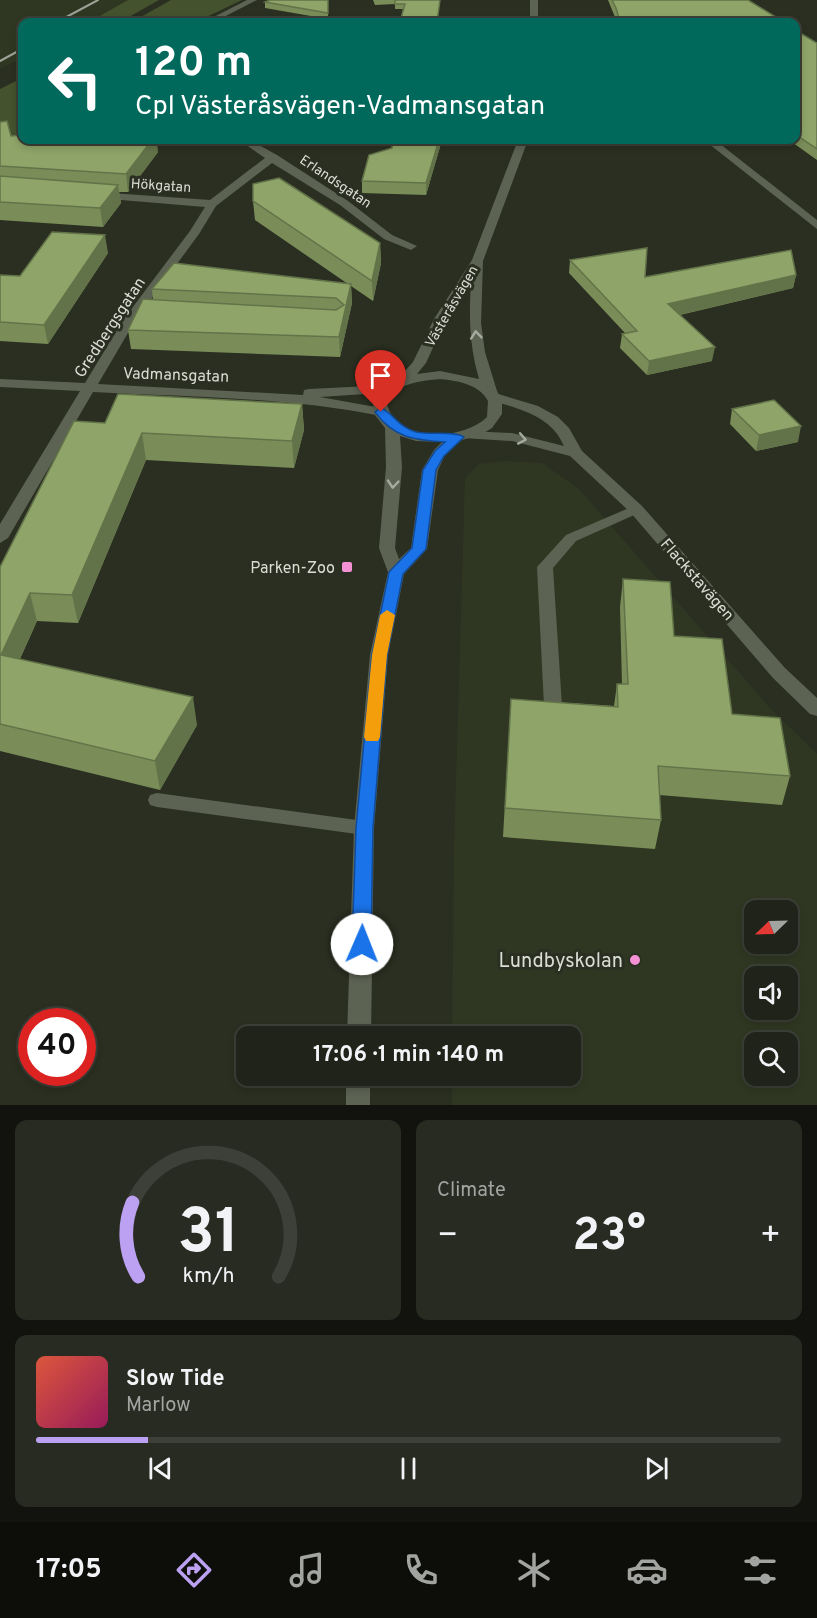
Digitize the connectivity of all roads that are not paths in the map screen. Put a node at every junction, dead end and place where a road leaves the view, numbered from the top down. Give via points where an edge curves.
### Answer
1 (253, 0) edge
2 (534, 0) edge
3 (216, 18) edge
4 (534, 18) edge
5 (251, 144) edge
6 (522, 144) edge
7 (715, 144) edge
8 (273, 157) junction
9 (79, 194) edge
10 (213, 204) junction
11 (817, 226) edge
12 (411, 246) dead end
13 (478, 260) junction
14 (403, 381) junction
15 (0, 383) edge
16 (88, 389) junction
17 (390, 389) junction
18 (492, 394) junction
19 (278, 396) junction
20 (381, 412) junction
21 (392, 426) junction
22 (463, 436) junction
23 (575, 453) junction
24 (636, 509) junction
25 (0, 538) edge
26 (396, 572) junction
27 (553, 706) edge
28 (817, 709) edge
29 (157, 800) dead end
30 (364, 828) junction
31 (359, 1026) edge
32 (358, 1086) edge
33 (358, 1105) edge

1 - 3 street
2 - 4 street
5 - 8 street, Erlandsgatan
6 - 13 street, Västeråsvägen
7 - 11 street
8 - 10 street, Gredbergsgatan
8 - 12 street, Erlandsgatan via 388,237
9 - 10 street, Hökgatan
10 - 16 street, Gredbergsgatan
13 - 14 street, Västeråsvägen via 440,320 419,363
18 -> 13 street, Västeråsvägen via 478,352 474,323
14 - 17 street
14 - 18 street, Flackstavägen via 421,376 451,376 475,382
15 - 16 street, Vadmansgatan
16 - 19 street, Vadmansgatan
16 - 25 street, Gredbergsgatan
17 - 19 street, Vadmansgatan
17 - 20 street via 381,401
18 - 22 street via 496,414 493,420
18 - 23 street, Flackstavägen via 551,417 568,435
19 - 20 street, Vadmansgatan
20 - 21 street
21 - 22 street, Flackstavägen via 423,437
21 -> 26 street via 394,467 387,548
22 -> 23 street, Flackstavägen via 512,437
22 - 26 street via 439,453 430,470 419,549
23 - 24 street, Flackstavägen
24 - 27 lane via 571,538 545,567
24 - 28 street, Flackstavägen via 779,673
26 - 30 street via 379,655
29 - 30 lane
30 - 31 street
32 - 33 street

